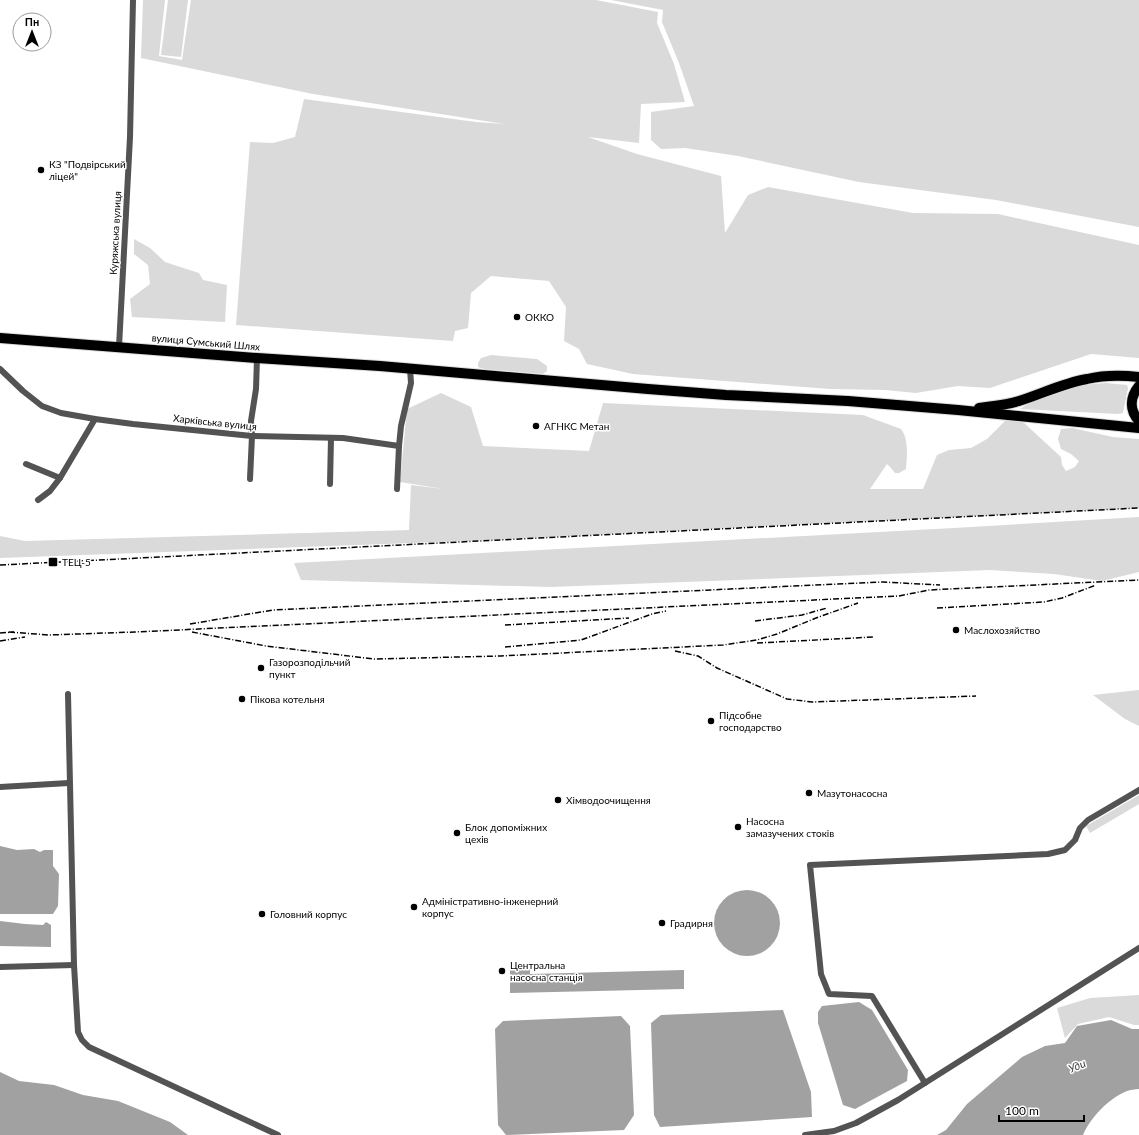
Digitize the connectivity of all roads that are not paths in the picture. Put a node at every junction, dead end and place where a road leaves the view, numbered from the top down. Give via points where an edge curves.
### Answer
1 (134, 0) edge
2 (0, 338) edge
3 (120, 347) junction
4 (257, 358) junction
5 (0, 369) edge
6 (410, 369) junction
7 (1139, 377) edge
8 (1139, 386) edge
9 (958, 410) junction
10 (95, 419) junction
11 (1139, 420) edge
12 (1139, 428) edge
13 (252, 436) junction
14 (331, 438) junction
15 (399, 446) junction
16 (26, 464) dead end
17 (60, 478) junction
18 (250, 479) dead end
19 (330, 484) dead end
20 (397, 489) dead end
21 (38, 500) dead end
22 (68, 694) dead end
23 (69, 784) junction
24 (0, 787) edge
25 (1139, 790) edge
26 (1139, 948) edge
27 (74, 965) junction
28 (0, 967) edge
29 (925, 1083) junction
30 (278, 1135) edge
31 (805, 1135) edge

1 - 3 street, Куряжська вулиця
2 - 3 main road, вулиця Сумський Шлях
3 - 4 main road, вулиця Сумський Шлях
4 - 6 main road, вулиця Сумський Шлях
4 - 13 street
5 - 10 street, Харківська вулиця via 42,406 61,413
6 - 9 main road, вулиця Сумський Шлях via 655,390
6 - 15 street via 411,383
7 - 9 main road via 1104,376 1086,379 1010,403
8 - 11 main road via 1134,392 1132,403 1134,414
9 - 12 main road
10 - 13 street, Харківська вулиця
10 - 17 street
13 - 14 street, Харківська вулиця
13 - 18 street
14 - 15 street, Харківська вулиця
14 - 19 street
15 - 20 street
16 - 17 street
17 - 21 street via 50,491
22 - 23 street
23 - 24 street
23 - 27 street
25 - 29 street via 1088,820 1065,850 1048,854 810,866 821,974 829,994 872,996
26 - 29 street
27 - 28 street
27 - 30 street via 78,1032 89,1047
29 - 31 street via 856,1123 834,1131

